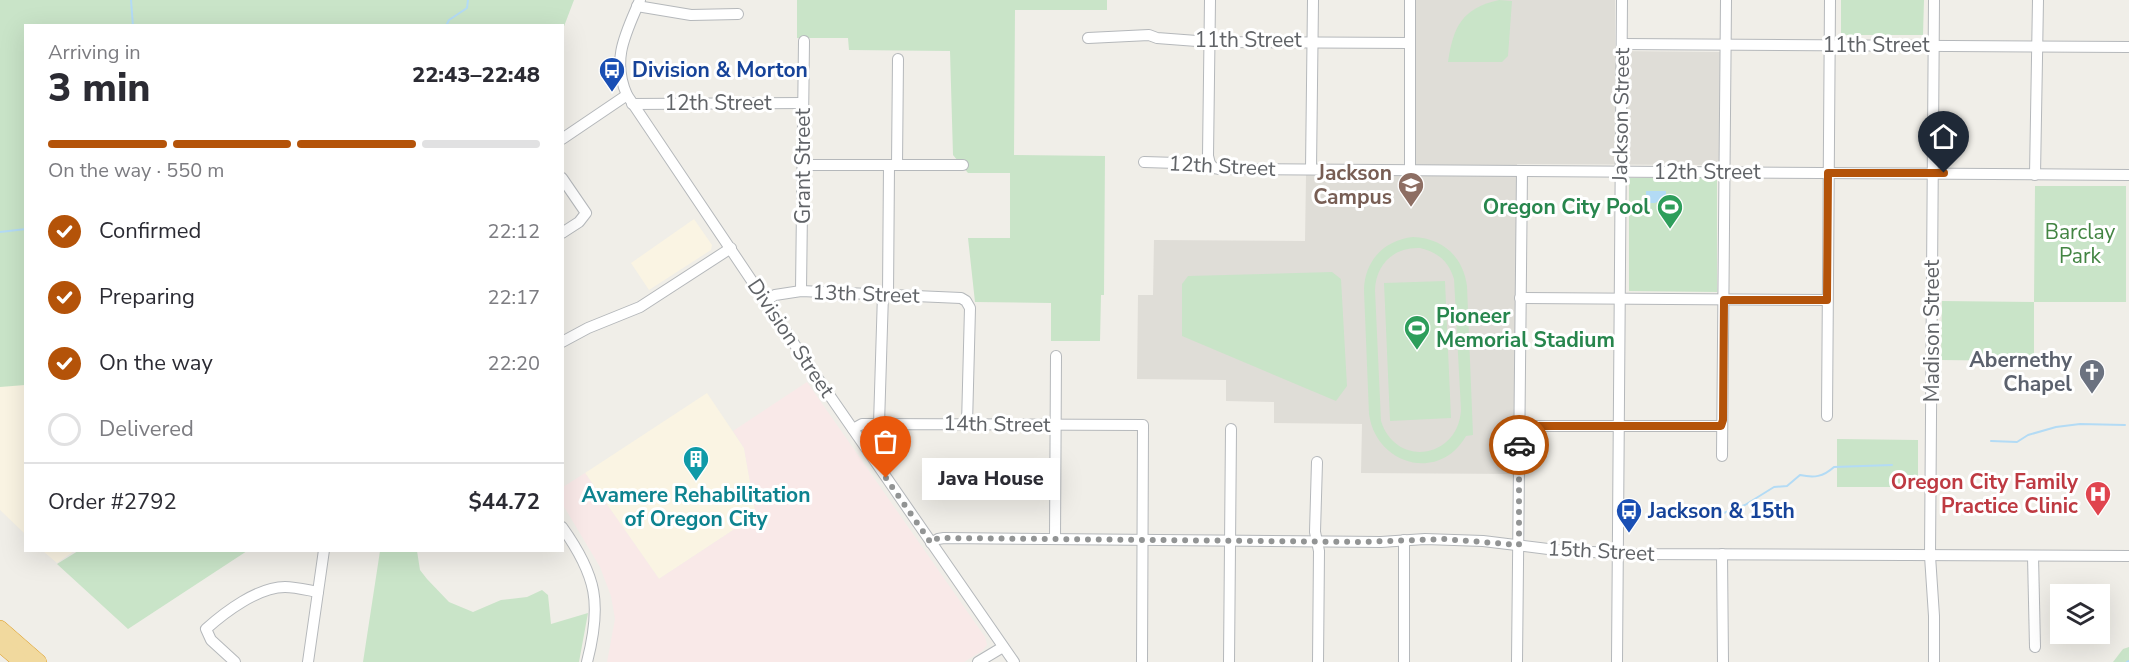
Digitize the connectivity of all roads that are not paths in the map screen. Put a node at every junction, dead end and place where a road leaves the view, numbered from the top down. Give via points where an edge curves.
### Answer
1 (1210, 0) edge
2 (1313, 0) edge
3 (1410, 0) edge
4 (1623, 0) edge
5 (1726, 0) edge
6 (1830, 0) edge
7 (1934, 0) edge
8 (2038, 0) edge
9 (638, 3) edge
10 (738, 14) dead end
11 (1088, 38) dead end
12 (804, 41) dead end
13 (1312, 41) junction
14 (1209, 42) junction
15 (1410, 43) junction
16 (1622, 44) junction
17 (1726, 45) junction
18 (1830, 45) junction
19 (1933, 46) junction
20 (2038, 46) junction
21 (2129, 47) edge
22 (898, 59) dead end
23 (630, 99) junction
24 (803, 103) junction
25 (564, 138) edge
26 (1144, 162) dead end
27 (1210, 164) junction
28 (803, 165) junction
29 (893, 165) junction
30 (963, 165) dead end
31 (1311, 169) junction
32 (1410, 170) junction
33 (1522, 171) junction
34 (1620, 171) junction
35 (1725, 172) junction
36 (1828, 173) junction
37 (1933, 173) junction
38 (2036, 175) junction
39 (2129, 175) edge
40 (564, 181) edge
41 (564, 232) edge
42 (731, 248) junction
43 (801, 291) junction
44 (886, 294) junction
45 (1520, 298) junction
46 (1619, 299) junction
47 (766, 300) junction
48 (1724, 300) junction
49 (1827, 300) junction
50 (564, 341) edge
51 (1056, 356) dead end
52 (1827, 416) dead end
53 (879, 424) junction
54 (967, 424) junction
55 (1056, 425) junction
56 (1519, 426) junction
57 (1618, 426) junction
58 (1721, 426) junction
59 (853, 429) junction
60 (1231, 429) dead end
61 (1722, 456) dead end
62 (1317, 462) dead end
63 (564, 530) edge
64 (1055, 539) junction
65 (1142, 540) junction
66 (1404, 540) junction
67 (1231, 541) junction
68 (1317, 541) junction
69 (931, 543) junction
70 (1519, 545) junction
71 (324, 552) edge
72 (1617, 553) junction
73 (1722, 554) junction
74 (1929, 556) junction
75 (2033, 556) junction
76 (2129, 556) edge
77 (318, 592) junction
78 (0, 628) edge
79 (0, 644) edge
80 (1003, 647) junction
81 (2035, 647) dead end
82 (21, 662) edge
83 (39, 662) edge
84 (235, 662) edge
85 (308, 662) edge
86 (587, 662) edge
87 (978, 662) edge
88 (1014, 662) edge
89 (1142, 662) edge
90 (1229, 662) edge
91 (1318, 662) edge
92 (1404, 662) edge
93 (1517, 662) edge
94 (1617, 662) edge
95 (1723, 662) edge
96 (1934, 662) edge

1 - 14 street
2 - 13 street
3 - 15 street
4 - 16 street, Jackson Street
5 - 17 street
6 - 18 street
7 - 19 street, Madison Street
8 - 20 street
9 - 10 street via 691,15
9 - 23 street, Division Street via 620,58 620,73
11 - 14 street, 11th Street via 1149,34
12 - 24 street, Grant Street
13 - 14 street, 11th Street
13 - 15 street, 11th Street
13 - 31 street
14 - 27 street
15 - 32 street
16 - 17 street, 11th Street
16 - 34 street, Jackson Street
17 - 18 street, 11th Street
17 - 35 street
18 - 19 street, 11th Street
18 - 36 street
19 - 20 street, 11th Street
19 - 37 street, Madison Street
20 - 21 street, 11th Street
20 - 38 street
22 - 29 street
23 - 24 street, 12th Street
23 - 25 street
23 - 42 street, Division Street
24 - 28 street, Grant Street
26 - 27 street, 12th Street
27 - 31 street, 12th Street via 1220,169
28 - 29 street
28 - 43 street, Grant Street
29 - 30 street
29 - 44 street
31 - 32 street, 12th Street
32 - 33 street, 12th Street
33 - 34 street, 12th Street
33 - 45 street
34 - 35 street, 12th Street
34 - 46 street, Jackson Street
35 - 36 street, 12th Street
35 - 48 street
36 - 37 street, 12th Street
36 - 49 street
37 - 38 street, 12th Street
37 - 74 street, Madison Street
38 - 39 street, 12th Street
40 - 41 street via 586,213
42 - 47 street, Division Street
42 - 50 street via 640,307
43 - 44 street, 13th Street
43 - 47 street, 13th Street
44 - 53 street
44 - 54 street, 13th Street via 966,301 970,308
45 - 46 street
45 - 56 street
46 - 48 street
46 - 57 street, Jackson Street
47 - 59 street, Division Street
48 - 49 street
48 - 58 street
49 - 52 street
51 - 55 street
53 - 54 street, 14th Street
53 - 59 street, 14th Street via 862,424
54 - 55 street, 14th Street
55 - 64 street
55 - 65 street, 14th Street via 1143,425
56 - 57 street
56 - 70 street
57 - 58 street
57 - 72 street, Jackson Street
58 - 61 street
59 - 69 street, Division Street
60 - 67 street
62 - 68 street
63 - 86 street via 584,561 595,594 593,639
64 - 65 street, 15th Street
64 - 69 street, 15th Street via 938,538
65 - 67 street, 15th Street
65 - 89 street
66 - 68 street, 15th Street
66 - 70 street, 15th Street
66 - 92 street
67 - 68 street, 15th Street
67 - 90 street
68 - 91 street
69 - 80 street, Division Street
70 - 72 street, 15th Street
70 - 93 street
71 - 77 street
72 - 73 street, 15th Street
72 - 94 street, Jackson Street
73 - 74 street, 15th Street
73 - 95 street
74 - 75 street, 15th Street
74 - 96 street, Madison Street
75 - 76 street, 15th Street
75 - 81 street
77 - 84 street via 286,587 265,590 218,618 206,629 211,640
77 - 85 street
78 - 83 highway
79 - 82 highway
80 - 87 street
80 - 88 street, Division Street

